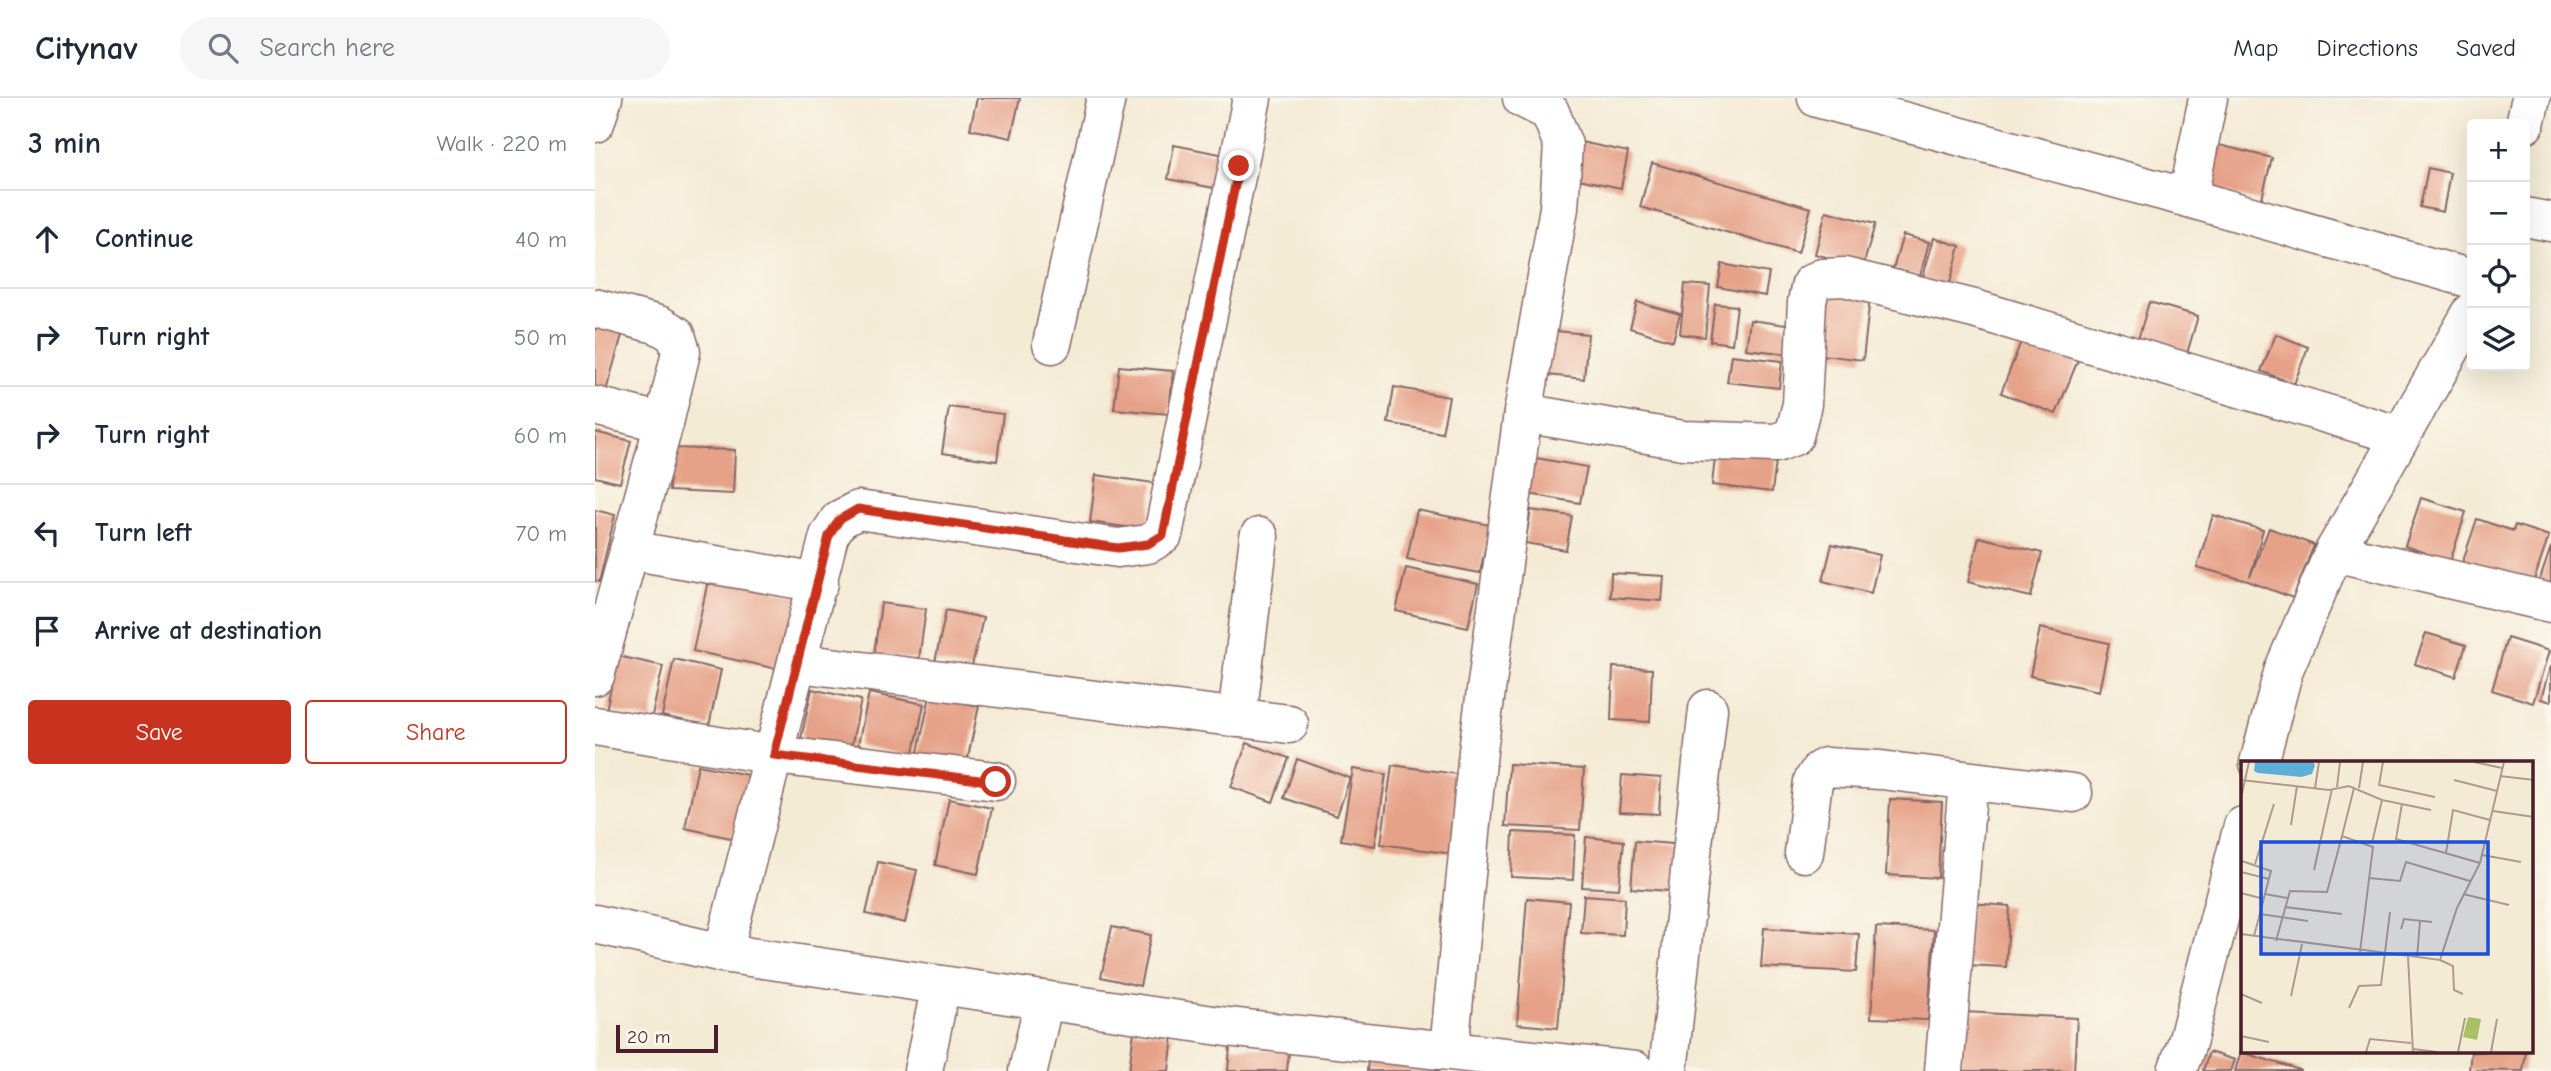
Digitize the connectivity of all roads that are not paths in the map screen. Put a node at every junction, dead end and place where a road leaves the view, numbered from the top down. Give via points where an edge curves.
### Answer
1 (603, 98) edge
2 (1105, 98) edge
3 (1252, 98) edge
4 (1817, 98) edge
5 (2209, 98) edge
6 (2531, 98) edge
7 (1544, 103) edge
8 (2526, 119) edge
9 (595, 123) edge
10 (2188, 198) junction
11 (2530, 218) edge
12 (2551, 222) edge
13 (2467, 278) edge
14 (595, 308) edge
15 (2467, 321) edge
16 (1052, 344) dead end
17 (595, 406) edge
18 (1523, 413) junction
19 (664, 423) junction
20 (2401, 436) junction
21 (1259, 537) dead end
22 (629, 550) junction
23 (2334, 552) junction
24 (819, 583) junction
25 (607, 588) edge
26 (2551, 603) edge
27 (798, 663) junction
28 (595, 676) edge
29 (1708, 709) dead end
30 (1237, 718) junction
31 (1289, 724) dead end
32 (595, 726) edge
33 (774, 755) junction
34 (2260, 761) edge
35 (1968, 781) junction
36 (996, 782) dead end
37 (2073, 793) dead end
38 (2241, 834) edge
39 (1804, 853) dead end
40 (595, 924) edge
41 (723, 953) junction
42 (941, 985) junction
43 (1044, 1000) junction
44 (1449, 1050) junction
45 (923, 1071) edge
46 (1028, 1071) edge
47 (1635, 1071) edge
48 (1668, 1071) edge
49 (1944, 1071) edge
50 (2177, 1071) edge

1 - 9 street
2 - 16 street
3 - 24 street via 1163,535 1148,544 1118,548 858,509 839,520 829,536
4 - 10 street
5 - 10 street
6 - 8 street
7 - 18 street via 1563,145 1559,208
10 - 13 street
11 - 12 street
14 - 19 street via 659,325 675,335 681,352
15 - 20 street
17 - 19 street
18 - 20 street via 1683,440 1776,443 1794,436 1802,404 1811,284 1822,278 1844,277 1974,309
18 - 44 street via 1478,751
19 - 22 street
20 - 23 street
21 - 30 street
22 - 24 street
22 - 25 street
23 - 26 street
23 - 34 street via 2284,669
24 - 27 street
25 - 28 street
27 - 30 street
27 - 33 street
29 - 48 street
30 - 31 street
32 - 33 street
33 - 36 street
33 - 41 street
35 - 37 street
35 - 39 street via 1826,767 1813,782
35 - 49 street
38 - 50 street
40 - 41 street
41 - 42 street
42 - 43 street
42 - 45 street
43 - 44 street via 1227,1027
43 - 46 street
44 - 47 street

